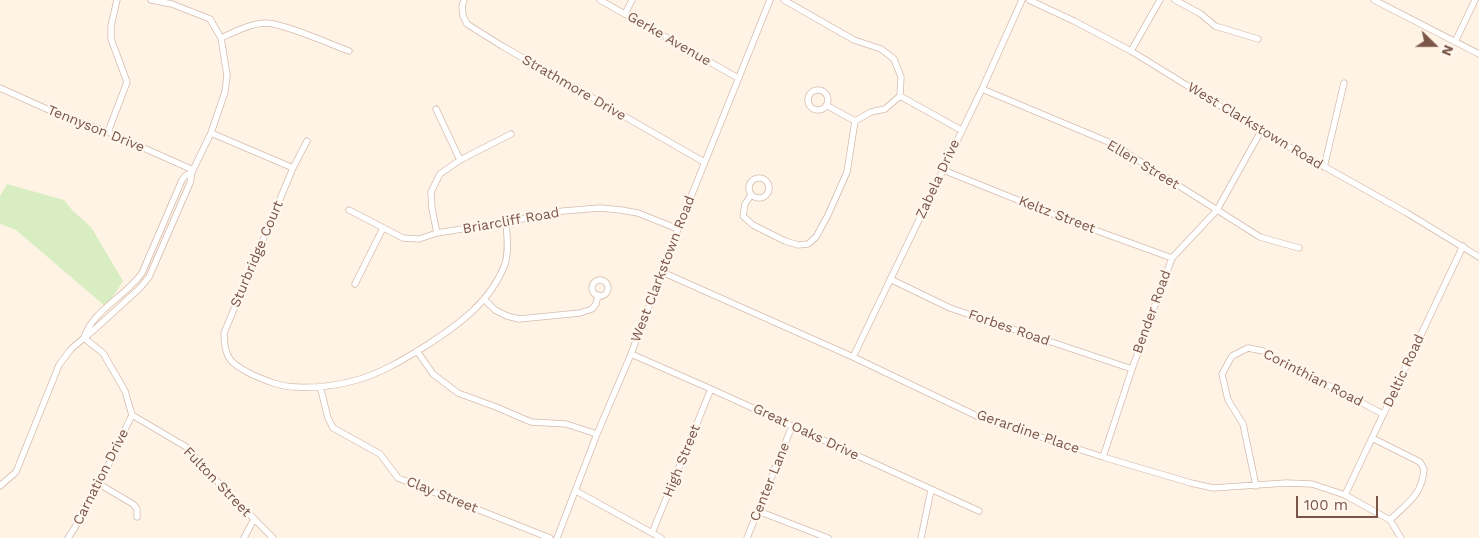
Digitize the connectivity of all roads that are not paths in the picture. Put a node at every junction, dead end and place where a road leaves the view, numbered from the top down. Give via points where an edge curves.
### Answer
1 (117, 0) edge
2 (151, 0) edge
3 (464, 0) edge
4 (600, 0) edge
5 (632, 0) edge
6 (770, 0) edge
7 (784, 0) edge
8 (1022, 0) edge
9 (1028, 0) edge
10 (1160, 0) edge
11 (1175, 0) edge
12 (1374, 0) edge
13 (1475, 0) edge
14 (625, 14) junction
15 (221, 38) junction
16 (1258, 39) dead end
17 (1455, 42) junction
18 (349, 51) dead end
19 (1131, 51) junction
20 (1479, 54) edge
21 (738, 78) junction
22 (1344, 83) dead end
23 (0, 88) edge
24 (982, 89) junction
25 (900, 96) junction
26 (826, 105) dead end
27 (436, 109) dead end
28 (855, 121) junction
29 (961, 130) junction
30 (1261, 131) junction
31 (108, 132) junction
32 (211, 133) junction
33 (511, 134) dead end
34 (307, 141) dead end
35 (460, 160) junction
36 (704, 162) junction
37 (1324, 167) junction
38 (293, 168) junction
39 (943, 170) junction
40 (192, 171) junction
41 (751, 195) dead end
42 (349, 210) dead end
43 (1217, 210) junction
44 (506, 222) junction
45 (383, 228) junction
46 (678, 229) junction
47 (436, 233) junction
48 (1463, 246) junction
49 (1299, 248) dead end
50 (1479, 257) edge
51 (1172, 258) junction
52 (662, 272) junction
53 (890, 279) junction
54 (355, 284) dead end
55 (598, 295) dead end
56 (484, 299) junction
57 (84, 338) junction
58 (417, 351) junction
59 (631, 354) junction
60 (853, 357) junction
61 (1132, 369) junction
62 (320, 386) junction
63 (711, 389) junction
64 (1383, 414) junction
65 (132, 415) junction
66 (792, 426) junction
67 (597, 434) junction
68 (1372, 438) junction
69 (1102, 457) junction
70 (99, 484) junction
71 (0, 486) edge
72 (1256, 486) junction
73 (931, 490) junction
74 (576, 491) junction
75 (1345, 495) junction
76 (758, 511) junction
77 (979, 511) dead end
78 (137, 517) dead end
79 (254, 519) junction
80 (1390, 520) junction
81 (652, 533) junction
82 (68, 538) edge
83 (244, 538) edge
84 (273, 538) edge
85 (550, 538) edge
86 (557, 538) edge
87 (661, 538) edge
88 (746, 538) edge
89 (828, 538) edge
90 (921, 538) edge
91 (1401, 538) edge

1 - 31 street via 111,39 127,82
2 - 15 street via 172,4 210,19
3 - 36 street, Strathmore Drive via 463,16 467,24
4 - 14 street, Gerke Avenue
5 - 14 street
6 - 21 street, West Clarkstown Road
7 - 25 street via 854,40 881,49 894,59 902,78
8 - 24 street, Zabela Drive
9 - 19 street, West Clarkstown Road
10 - 19 street
11 - 16 street via 1215,26
12 - 17 street
13 - 17 street
14 - 21 street, Gerke Avenue
15 - 18 street via 266,23
15 - 32 street via 227,75 225,92
17 - 20 street
19 - 30 street, West Clarkstown Road
21 - 36 street, West Clarkstown Road
22 - 37 street
23 - 31 street, Tennyson Drive
24 - 29 street, Zabela Drive
24 - 43 street, Ellen Street via 1111,143
25 - 28 street via 885,110 871,112
25 - 29 street
26 - 28 street
27 - 35 street
28 - 41 street via 847,172 828,215 816,237 808,244 785,241 753,225 743,216
29 - 39 street, Zabela Drive
30 - 37 street, West Clarkstown Road
30 - 43 street, Bender Road
31 - 40 street, Tennyson Drive
32 - 38 street
32 - 40 street
33 - 35 street
34 - 38 street, Sturbridge Court
35 - 47 street via 440,174 431,192
36 - 46 street, West Clarkstown Road
37 - 48 street, West Clarkstown Road
38 - 62 street, Sturbridge Court via 224,332 224,347 237,367 273,384 295,388
39 - 51 street, Keltz Street
39 - 53 street, Zabela Drive
40 - 57 street via 182,180 142,273 90,324
42 - 45 street, Briarcliff Road
43 - 49 street, Ellen Street via 1260,237
43 - 51 street, Bender Road
44 - 46 street, Briarcliff Road via 600,208 638,213
44 - 47 street, Briarcliff Road
44 - 56 street via 508,244 505,262
45 - 47 street, Briarcliff Road via 403,238 419,239
45 - 54 street
46 - 52 street, West Clarkstown Road
48 - 50 street, West Clarkstown Road
48 - 64 street, Deltic Road
51 - 61 street, Bender Road
52 - 59 street, West Clarkstown Road
52 - 60 street, Gerardine Place
53 - 60 street, Zabela Drive
53 - 61 street, Forbes Road via 950,308
55 - 56 street via 592,309 580,313 519,319 495,310
56 - 58 street via 455,327
57 - 65 street via 103,353 125,392
57 - 71 street via 59,365 16,472
58 - 62 street via 356,381
58 - 67 street via 433,374 458,393 531,422 566,424
59 - 63 street, Great Oaks Drive
59 - 67 street, West Clarkstown Road
60 - 69 street, Gerardine Place via 979,417
61 - 69 street, Bender Road
62 - 85 street, Clay Street via 333,428 380,454 398,478
63 - 66 street, Great Oaks Drive
63 - 81 street, High Street
64 - 68 street, Deltic Road
64 - 72 street, Corinthian Road via 1263,351 1248,348 1232,356 1222,374 1228,400 1243,424
65 - 70 street, Carnation Drive
65 - 79 street, Fulton Street via 188,448
66 - 73 street, Great Oaks Drive
66 - 76 street, Center Lane
67 - 74 street, West Clarkstown Road
68 - 75 street, Deltic Road
68 - 80 street via 1420,462 1424,469 1414,498
69 - 72 street, Gerardine Place via 1213,488
70 - 78 street via 132,504 137,509
70 - 82 street, Carnation Drive
72 - 75 street, Gerardine Place via 1312,484
73 - 77 street, Great Oaks Drive
73 - 90 street
74 - 81 street
74 - 86 street, West Clarkstown Road
75 - 80 street, Gerardine Place
76 - 88 street, Center Lane
76 - 89 street
79 - 83 street
79 - 84 street, Fulton Street
80 - 91 street, Gerardine Place
81 - 87 street

